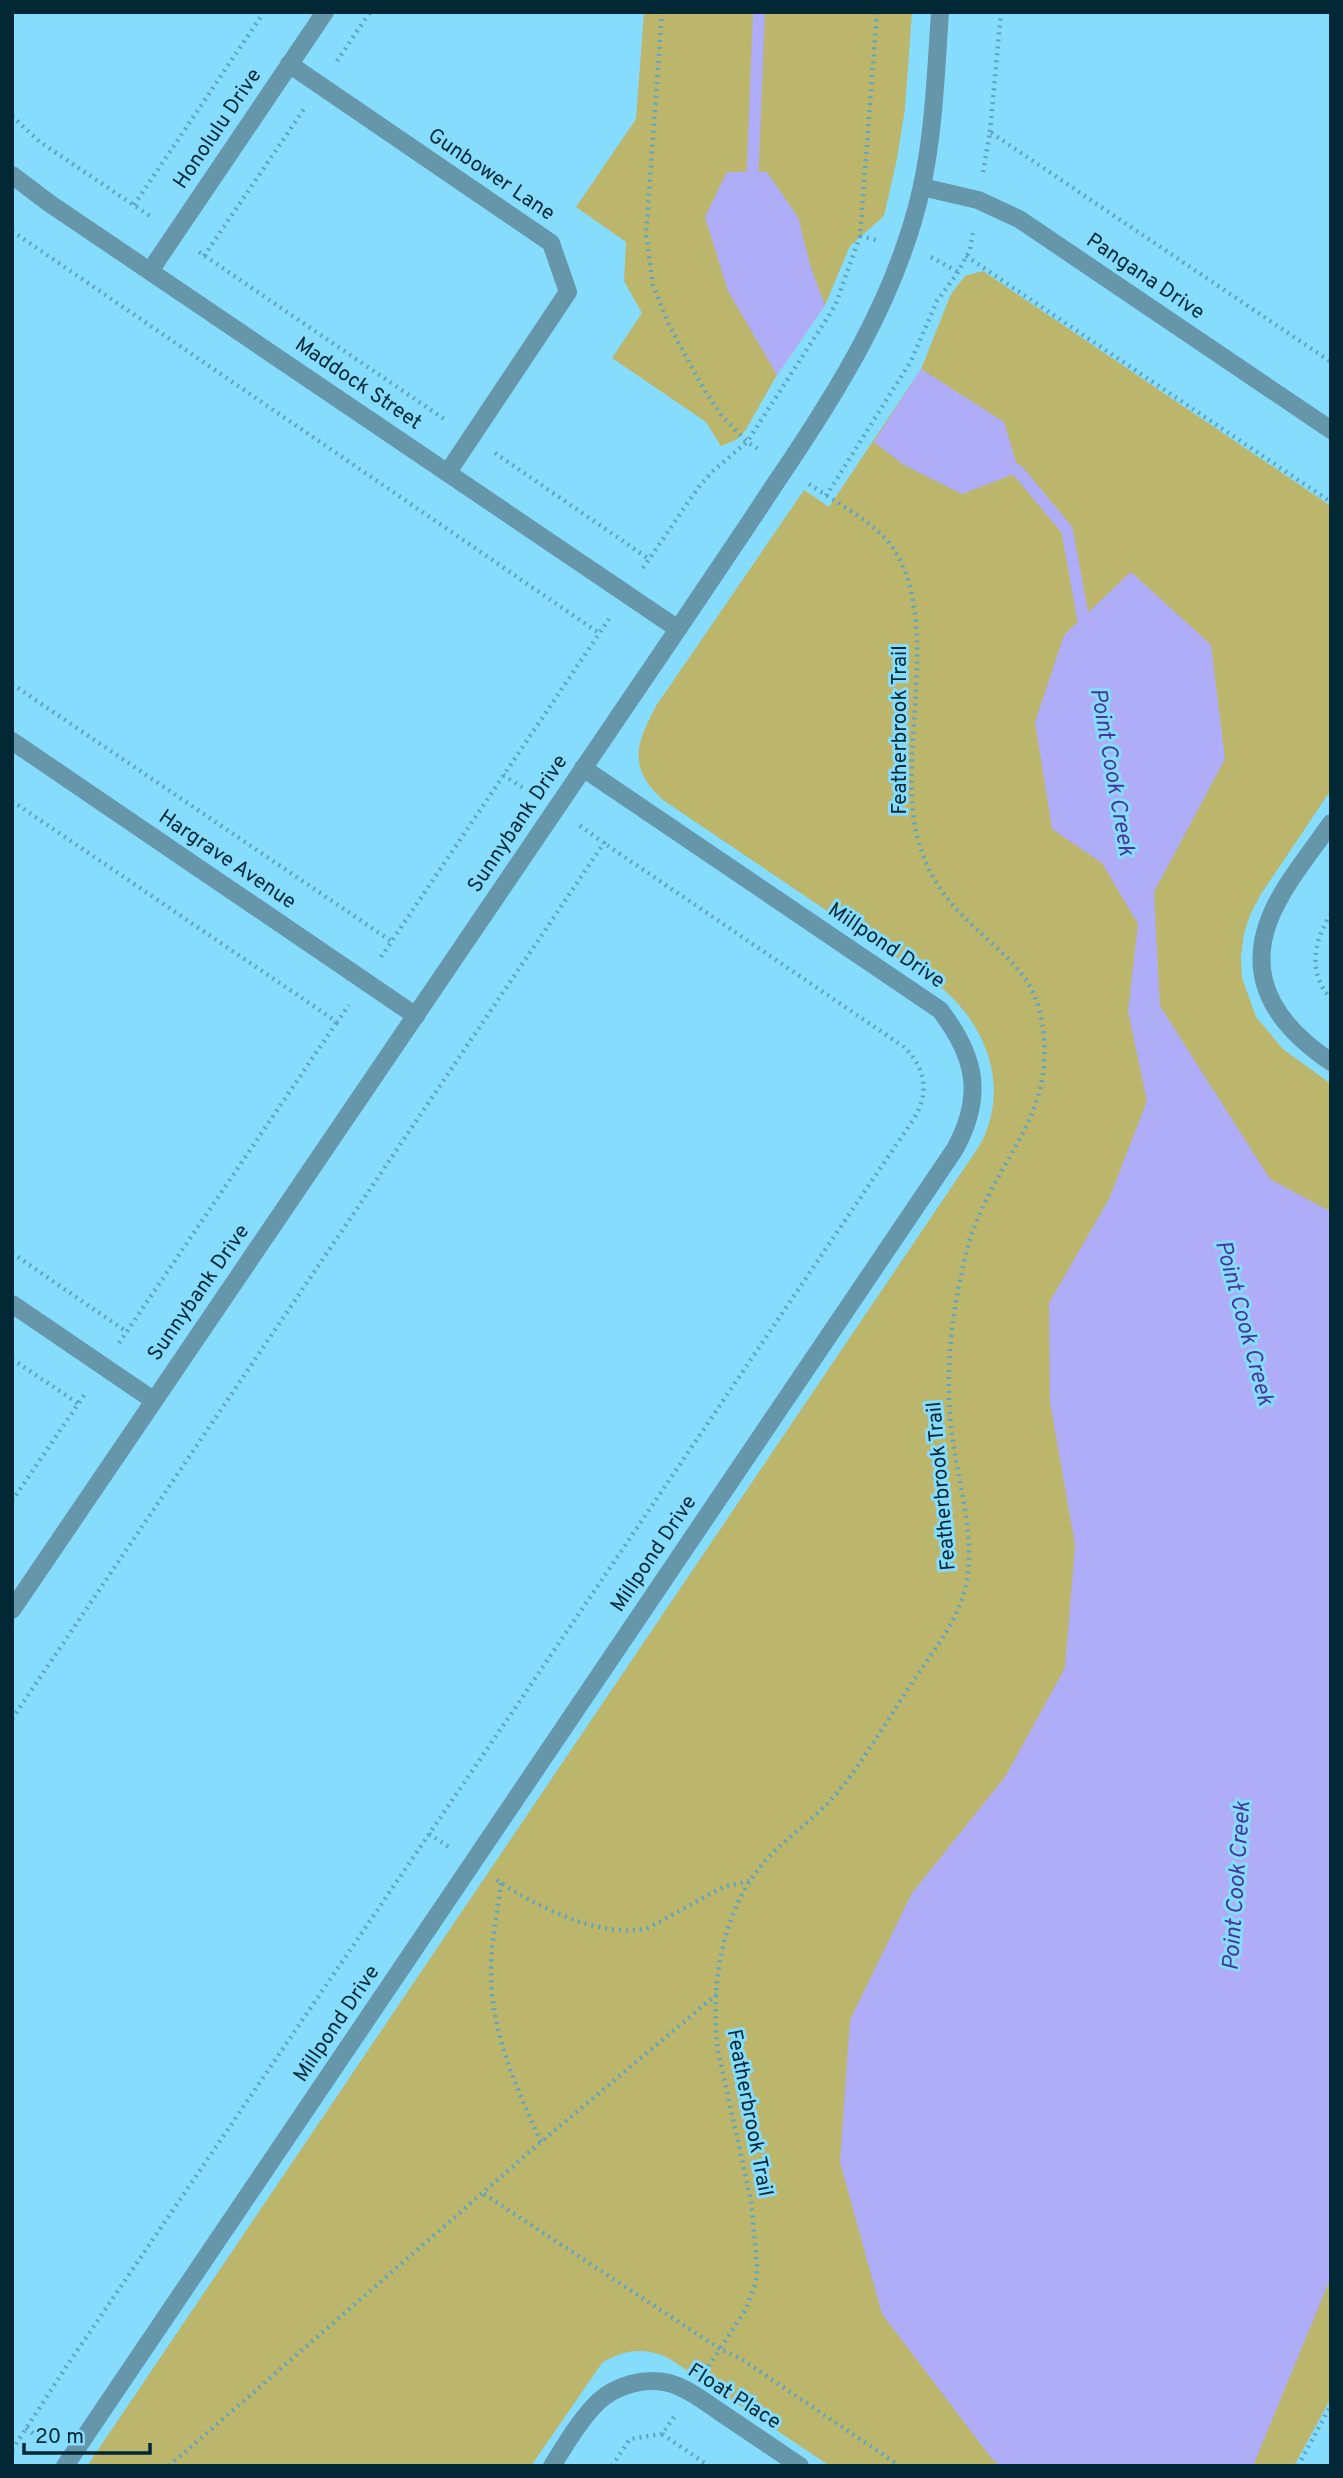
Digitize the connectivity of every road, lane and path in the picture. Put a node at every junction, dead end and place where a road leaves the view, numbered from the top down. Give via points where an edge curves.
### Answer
1 (264, 12) edge
2 (325, 12) edge
3 (370, 12) edge
4 (662, 12) edge
5 (877, 12) edge
6 (940, 12) edge
7 (1001, 12) edge
8 (289, 64) junction
9 (320, 87) junction
10 (12, 116) edge
11 (990, 132) junction
12 (12, 175) edge
13 (922, 187) junction
14 (978, 200) junction
15 (134, 205) junction
16 (12, 231) edge
17 (175, 234) junction
18 (204, 256) junction
19 (967, 256) junction
20 (150, 271) junction
21 (1331, 362) edge
22 (1331, 430) edge
23 (471, 437) junction
24 (747, 442) junction
25 (448, 472) junction
26 (1331, 502) edge
27 (649, 559) junction
28 (625, 595) junction
29 (678, 629) junction
30 (599, 633) junction
31 (12, 684) edge
32 (12, 741) edge
33 (583, 768) junction
34 (503, 775) junction
35 (12, 801) edge
36 (555, 809) junction
37 (1331, 823) edge
38 (604, 843) junction
39 (1331, 914) edge
40 (391, 941) junction
41 (365, 981) junction
42 (1331, 998) edge
43 (416, 1016) junction
44 (337, 1022) junction
45 (1331, 1062) edge
46 (12, 1253) edge
47 (12, 1304) edge
48 (127, 1332) junction
49 (12, 1359) edge
50 (104, 1366) junction
51 (153, 1400) junction
52 (79, 1404) junction
53 (12, 1501) edge
54 (12, 1610) edge
55 (12, 1719) edge
56 (429, 1834) junction
57 (473, 1864) junction
58 (750, 1881) junction
59 (501, 1883) junction
60 (718, 1993) junction
61 (541, 2142) junction
62 (484, 2194) junction
63 (720, 2349) junction
64 (1331, 2405) edge
65 (662, 2434) dead end
66 (12, 2450) edge
67 (65, 2466) edge
68 (169, 2466) edge
69 (552, 2466) edge
70 (612, 2466) edge
71 (800, 2466) edge
72 (900, 2466) edge
73 (1298, 2466) edge

1 - 15 path
2 - 8 street, Honolulu Drive
3 - 9 path
4 - 24 path via 646,235 648,262 669,325 690,366 722,416
5 - 24 path via 859,243 835,306
6 - 13 street, Sunnybank Drive
7 - 11 path
8 - 9 street, Gunbower Lane
8 - 17 street, Honolulu Drive
9 - 18 path
9 - 23 street, Gunbower Lane via 551,243 568,292
10 - 15 path via 40,142
11 - 14 path
11 - 21 path
12 - 20 street, Maddock Street
13 - 14 street, Pangana Drive
13 - 29 street, Sunnybank Drive via 884,297 850,367
14 - 19 path
14 - 22 street, Pangana Drive via 1019,219
15 - 17 path
16 - 30 path
17 - 18 path
17 - 20 street, Honolulu Drive
18 - 23 path
19 - 26 path
19 - 58 path, Featherbrook Trail via 937,301 911,361 826,496 876,530 903,570 912,596 917,651 912,798 925,862 939,889 962,916 1031,985 1040,1010 1045,1073 1040,1098 974,1227 956,1301 949,1382 950,1422 968,1546 962,1600 849,1777
20 - 25 street, Maddock Street
23 - 25 street, Gunbower Lane
23 - 27 path
24 - 27 path via 700,485
25 - 28 street, Maddock Street
27 - 28 path
28 - 29 street, Maddock Street
28 - 30 path
29 - 33 street, Sunnybank Drive
30 - 34 path
31 - 40 path
32 - 41 street, Hargrave Avenue
33 - 36 street, Sunnybank Drive
33 - 57 street, Millpond Drive via 940,1010 968,1058 974,1093 971,1113 955,1149
34 - 36 path
34 - 40 path
35 - 44 path
36 - 38 path
36 - 43 street, Sunnybank Drive
37 - 45 street via 1274,912 1262,957 1274,1006 1290,1030
38 - 55 path
38 - 56 path via 904,1047 922,1072 924,1097 913,1120
39 - 42 path via 1320,930 1315,954 1317,975
40 - 41 path
41 - 43 street, Hargrave Avenue
41 - 44 path
43 - 51 street, Sunnybank Drive
44 - 48 path
46 - 48 path
47 - 50 street
48 - 50 path
49 - 52 path
50 - 51 street
50 - 52 path
51 - 54 street, Sunnybank Drive
52 - 53 path
56 - 57 path
56 - 66 path
57 - 59 path
57 - 67 street, Millpond Drive
58 - 59 path via 723,1887 638,1930 589,1924
58 - 60 path, Featherbrook Trail via 722,1950
59 - 61 path via 491,1976 495,2008 512,2077
60 - 61 path
60 - 63 path, Featherbrook Trail via 718,2052 751,2201 757,2265 746,2309
61 - 62 path
62 - 63 path
62 - 68 path
63 - 72 path
64 - 73 path
65 - 70 path via 630,2440
69 - 71 street, Float Place via 600,2400 614,2390 651,2381 667,2382 691,2393

